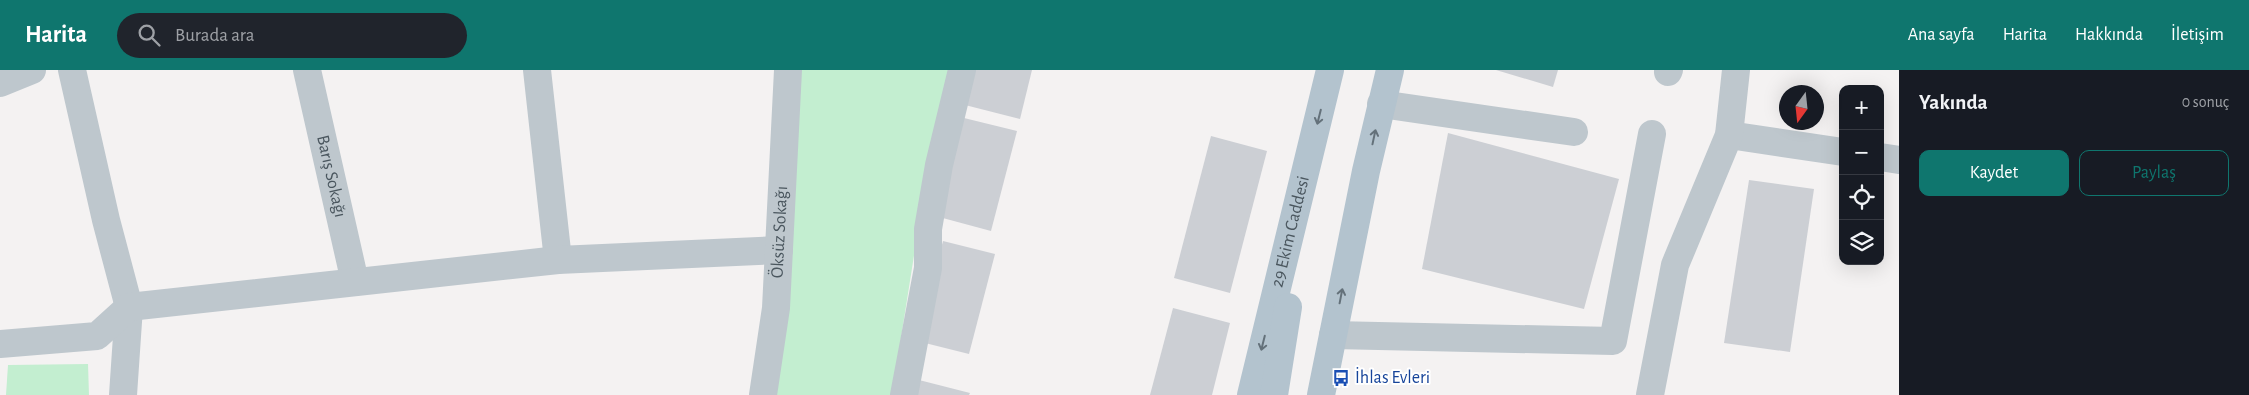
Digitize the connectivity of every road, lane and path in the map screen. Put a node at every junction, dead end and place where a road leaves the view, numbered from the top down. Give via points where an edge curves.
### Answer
1 (32, 70) edge
2 (72, 70) edge
3 (307, 70) edge
4 (537, 70) edge
5 (788, 70) edge
6 (962, 70) edge
7 (1330, 70) edge
8 (1390, 70) edge
9 (1736, 70) edge
10 (0, 83) edge
11 (1381, 104) junction
12 (1574, 132) dead end
13 (1652, 134) dead end
14 (1729, 135) junction
15 (1839, 151) edge
16 (1884, 158) edge
17 (1899, 160) edge
18 (1304, 179) junction
19 (779, 250) junction
20 (558, 260) junction
21 (355, 282) junction
22 (129, 307) junction
23 (1333, 335) junction
24 (0, 344) edge
25 (123, 395) edge
26 (763, 395) edge
27 (904, 395) edge
28 (1251, 395) edge
29 (1274, 395) edge
30 (1321, 395) edge
31 (1650, 395) edge

1 - 10 street
2 - 22 street
3 - 21 street, Barış Sokağı
4 - 20 street
5 - 19 street, Öksüz Sokağı
6 - 27 street via 939,165 928,229 928,268
7 -> 18 main road, 29 Ekim Caddesi
8 - 11 main road
9 - 14 street
11 - 12 street
23 -> 11 main road
13 - 23 street via 1613,341
14 - 15 street
14 - 31 street via 1675,265
16 - 17 street
18 -> 28 main road, 29 Ekim Caddesi
18 - 29 main road via 1291,291
19 - 20 street
19 - 26 street, Öksüz Sokağı via 776,308
20 - 21 street
21 - 22 street
22 - 24 street via 97,336
22 - 25 street
23 - 30 main road

